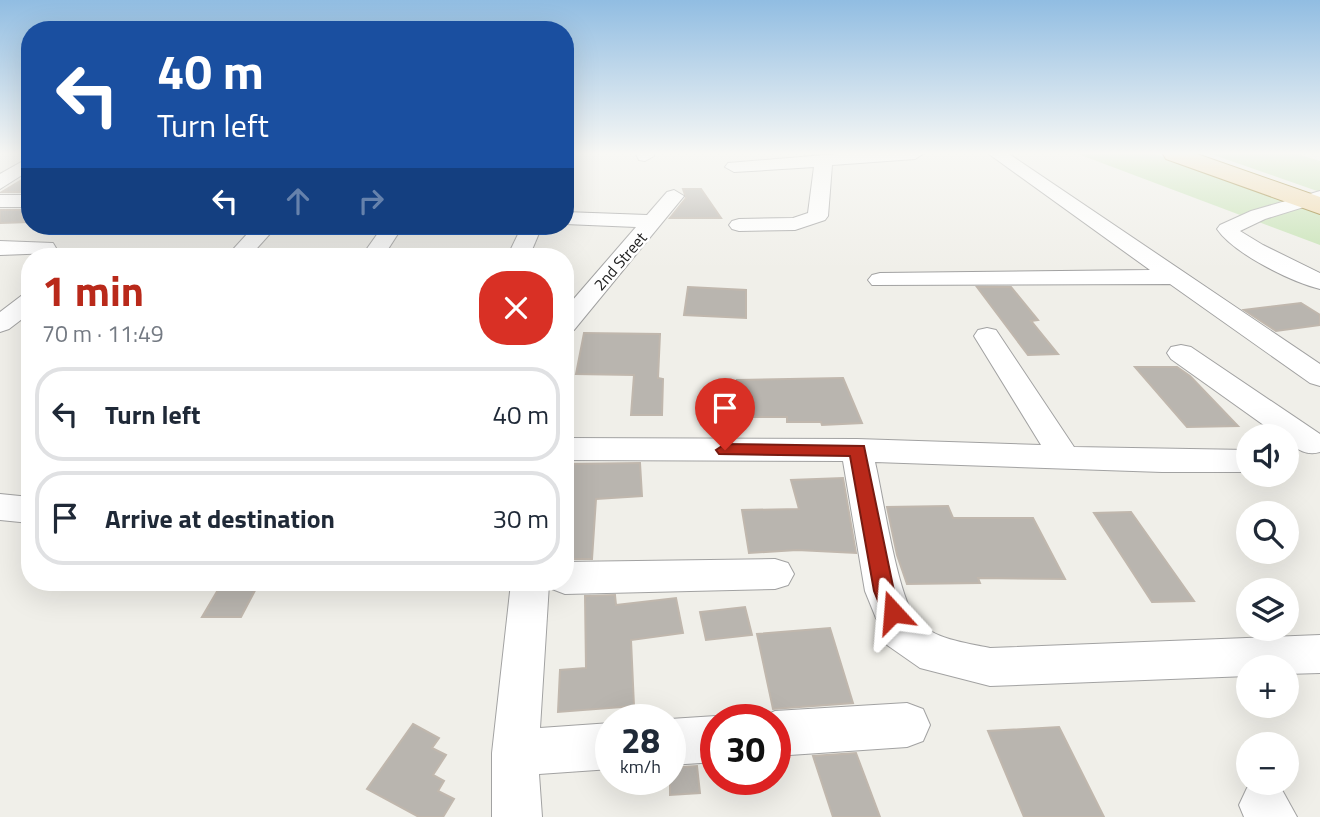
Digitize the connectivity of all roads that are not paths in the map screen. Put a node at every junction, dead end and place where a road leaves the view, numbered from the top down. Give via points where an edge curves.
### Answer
1 (820, 192) edge
2 (1052, 192) edge
3 (1291, 192) edge
4 (1295, 192) edge
5 (674, 196) dead end
6 (1315, 200) edge
7 (0, 201) edge
8 (21, 201) edge
9 (574, 218) edge
10 (654, 222) junction
11 (739, 225) dead end
12 (258, 235) edge
13 (0, 248) edge
14 (45, 248) dead end
15 (246, 248) edge
16 (1176, 277) junction
17 (880, 280) dead end
18 (1320, 282) edge
19 (0, 295) edge
20 (21, 296) edge
21 (21, 308) edge
22 (574, 315) edge
23 (0, 324) edge
24 (987, 336) dead end
25 (1181, 353) dead end
26 (1320, 377) edge
27 (1306, 446) edge
28 (574, 449) edge
29 (858, 450) junction
30 (1064, 457) junction
31 (1236, 461) edge
32 (0, 507) edge
33 (21, 509) edge
34 (775, 574) dead end
35 (574, 578) edge
36 (529, 591) edge
37 (1320, 654) edge
38 (907, 725) dead end
39 (791, 733) edge
40 (595, 747) edge
41 (515, 752) junction
42 (517, 817) edge

1 - 11 street via 818,216 795,224
2 - 16 street
3 - 6 main road
4 - 6 main road
5 - 10 street, 2nd Street
6 - 18 street via 1227,229 1248,246
7 - 8 street
9 - 10 street
10 - 22 street, 2nd Street
12 - 15 street
13 - 14 street
16 - 17 street
16 - 26 street
19 - 20 street
21 - 23 street
24 - 30 street
25 - 27 street
28 - 29 street
29 - 30 street
29 - 37 street via 884,591 901,632 935,655 990,667
30 - 31 street
32 - 33 street
34 - 35 street
36 - 41 street
38 - 39 street
40 - 41 street
41 - 42 street

